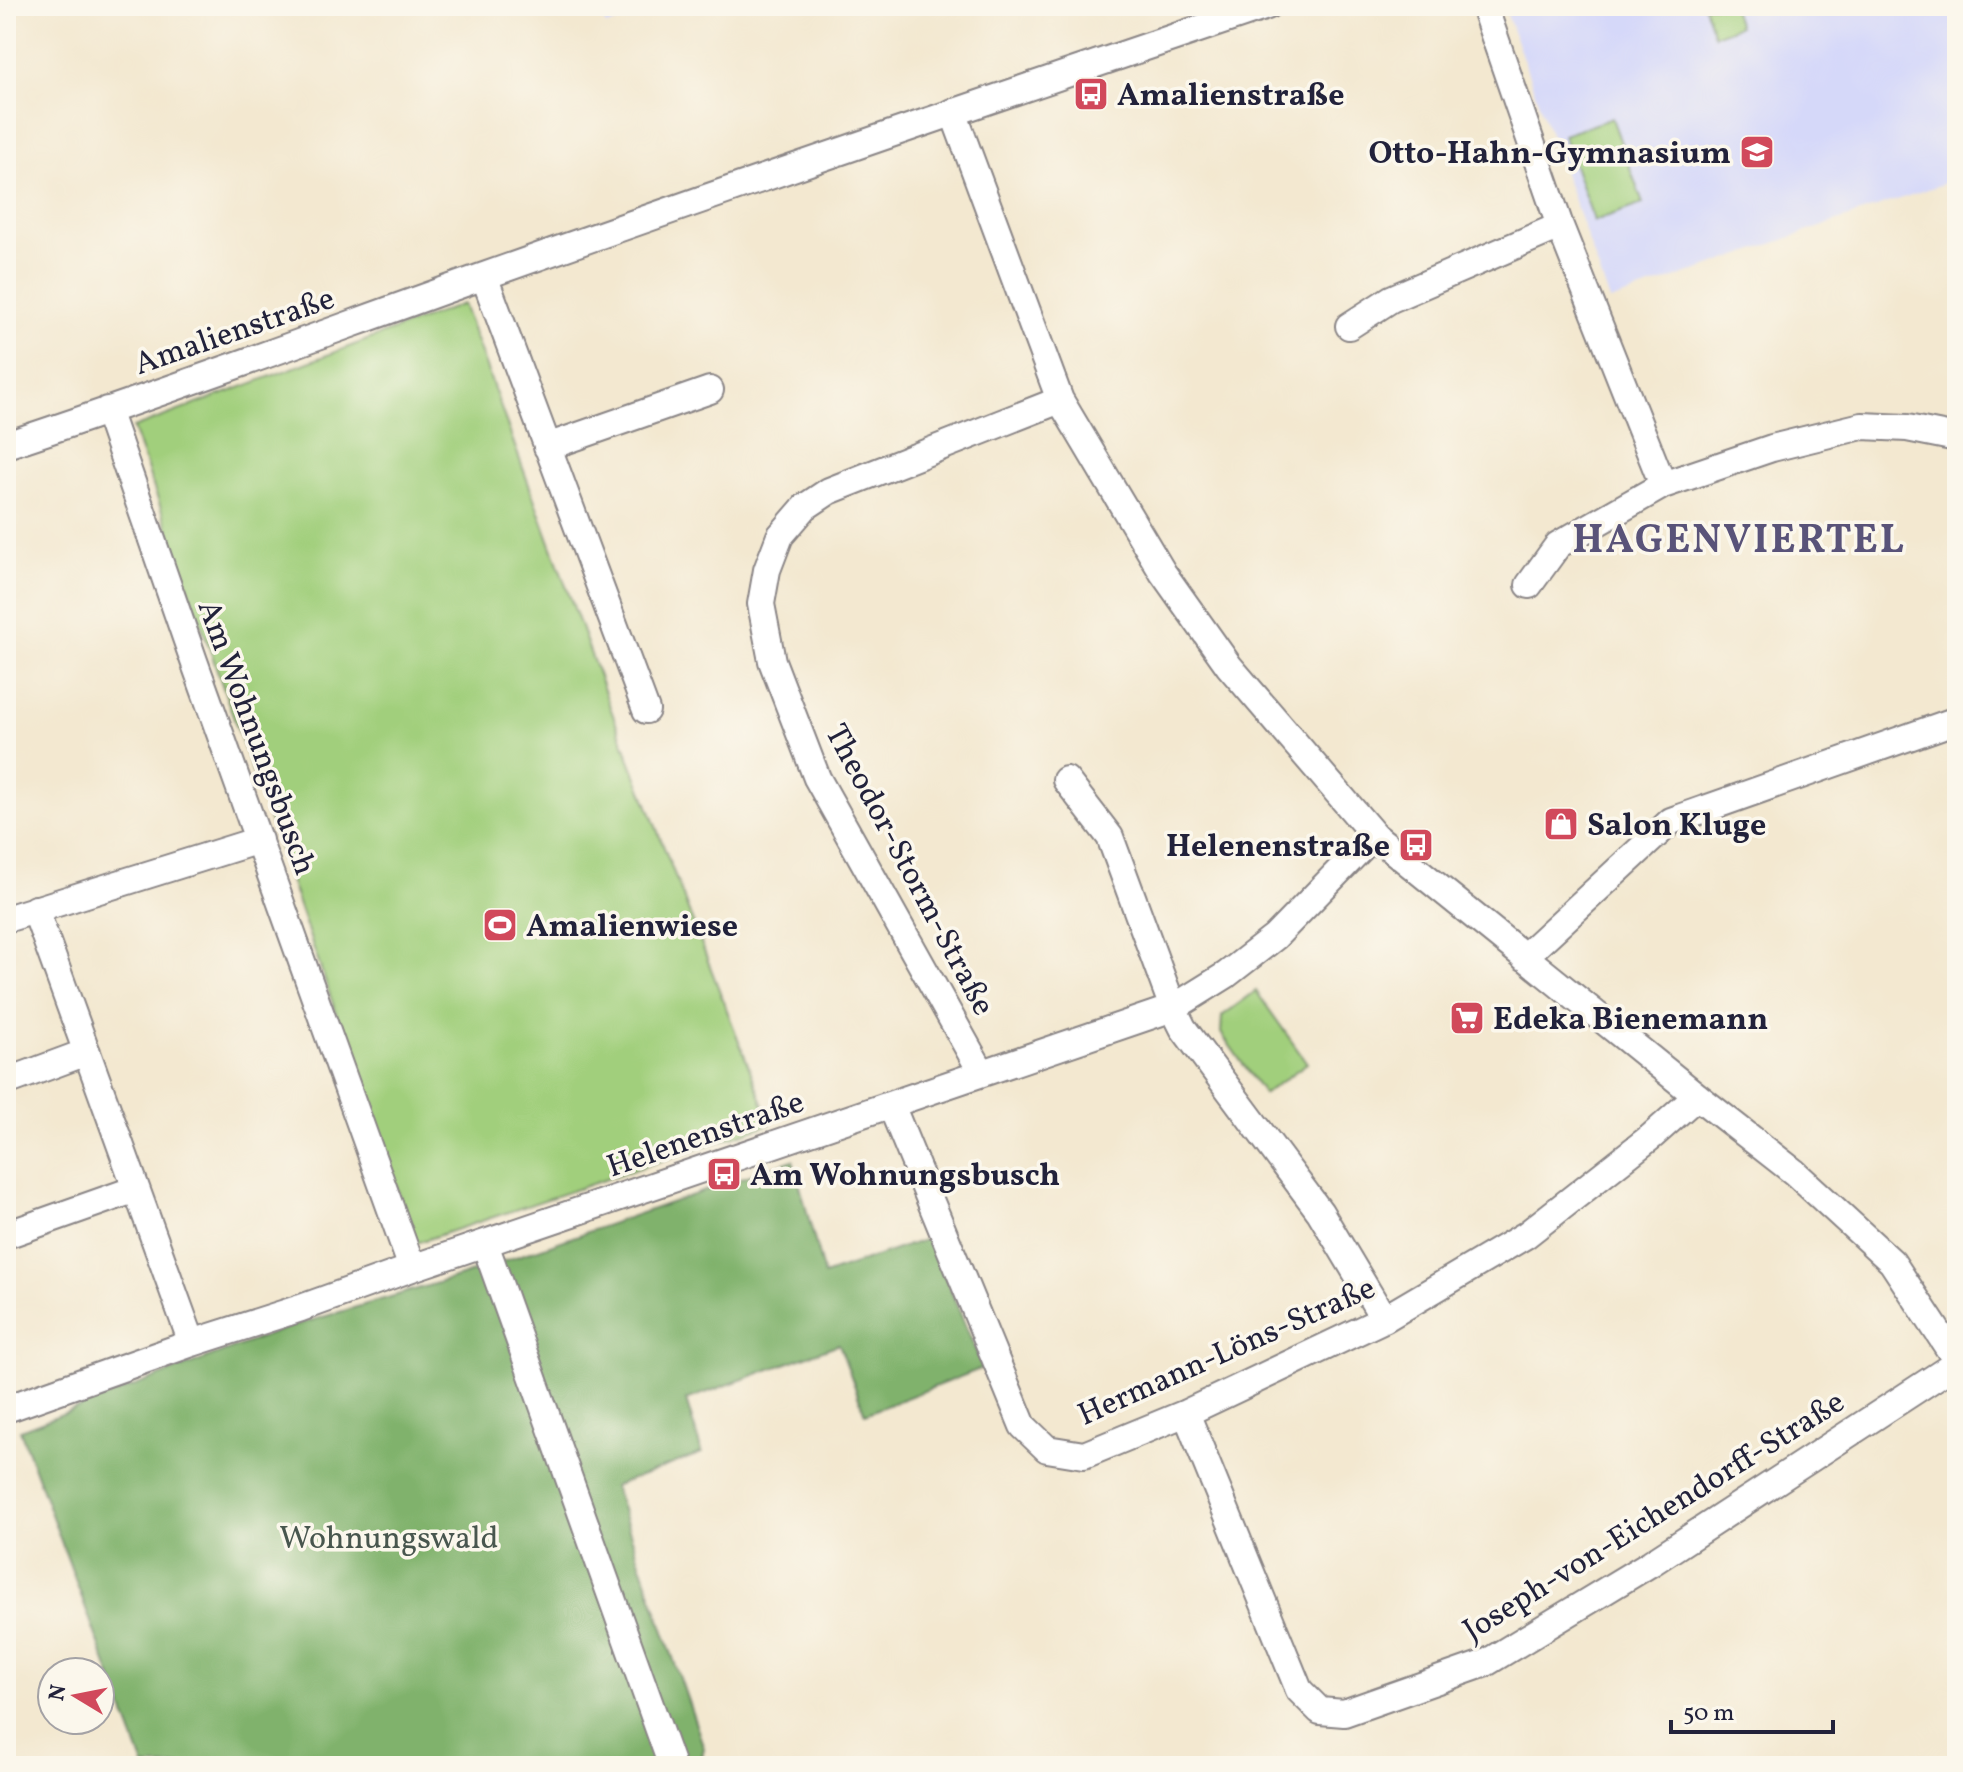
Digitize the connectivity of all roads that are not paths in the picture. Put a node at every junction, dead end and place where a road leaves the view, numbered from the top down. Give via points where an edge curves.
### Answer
1 (1267, 6) edge
2 (1484, 6) edge
3 (953, 112) junction
4 (1560, 226) junction
5 (484, 276) junction
6 (1349, 326) dead end
7 (710, 390) dead end
8 (1060, 400) junction
9 (107, 410) junction
10 (1957, 438) edge
11 (6, 445) edge
12 (547, 447) junction
13 (1663, 485) junction
14 (1529, 585) dead end
15 (646, 710) dead end
16 (1957, 720) edge
17 (1066, 780) dead end
18 (1374, 835) junction
19 (259, 840) junction
20 (35, 909) junction
21 (6, 919) edge
22 (1524, 957) junction
23 (1173, 1008) junction
24 (87, 1052) junction
25 (982, 1073) junction
26 (6, 1082) edge
27 (1697, 1096) junction
28 (891, 1105) junction
29 (136, 1189) junction
30 (6, 1235) edge
31 (485, 1244) junction
32 (412, 1268) junction
33 (1384, 1319) junction
34 (192, 1343) junction
35 (1957, 1362) edge
36 (6, 1409) edge
37 (1186, 1413) junction
38 (672, 1766) edge

1 - 3 street, Amalienstraße
2 - 4 street
3 - 5 street, Amalienstraße
3 - 8 street
4 - 6 street via 1391,299
4 - 13 street
5 - 9 street, Amalienstraße
5 - 12 street
7 - 12 street
8 - 18 street via 1163,573 1229,666
8 - 25 street, Theodor-Storm-Straße via 829,491 805,507 780,536 761,604 772,661 817,778
9 - 11 street, Amalienstraße
9 - 19 street, Am Wohnungsbusch
10 - 13 street via 1862,426 1772,448
12 - 15 street
13 - 14 street via 1558,545
16 - 22 street via 1671,821
17 - 23 street via 1110,837
18 - 22 street
18 - 23 street, Helenenstraße via 1275,937
19 - 20 street
19 - 32 street, Am Wohnungsbusch
20 - 21 street
20 - 24 street
22 - 27 street
23 - 25 street, Helenenstraße
23 - 33 street via 1320,1212
24 - 26 street
24 - 29 street
25 - 28 street, Helenenstraße
27 - 33 street, Hermann-Löns-Straße via 1526,1235
27 - 35 street via 1794,1172 1892,1262
28 - 31 street, Helenenstraße
28 - 37 street, Hermann-Löns-Straße via 1023,1426 1047,1449 1084,1455
29 - 30 street
29 - 34 street
31 - 32 street, Helenenstraße
31 - 38 street
32 - 34 street, Helenenstraße
33 - 37 street, Hermann-Löns-Straße
34 - 36 street, Helenenstraße
35 - 37 street, Joseph-von-Eichendorff-Straße via 1651,1563 1486,1663 1344,1713 1320,1711 1299,1690

